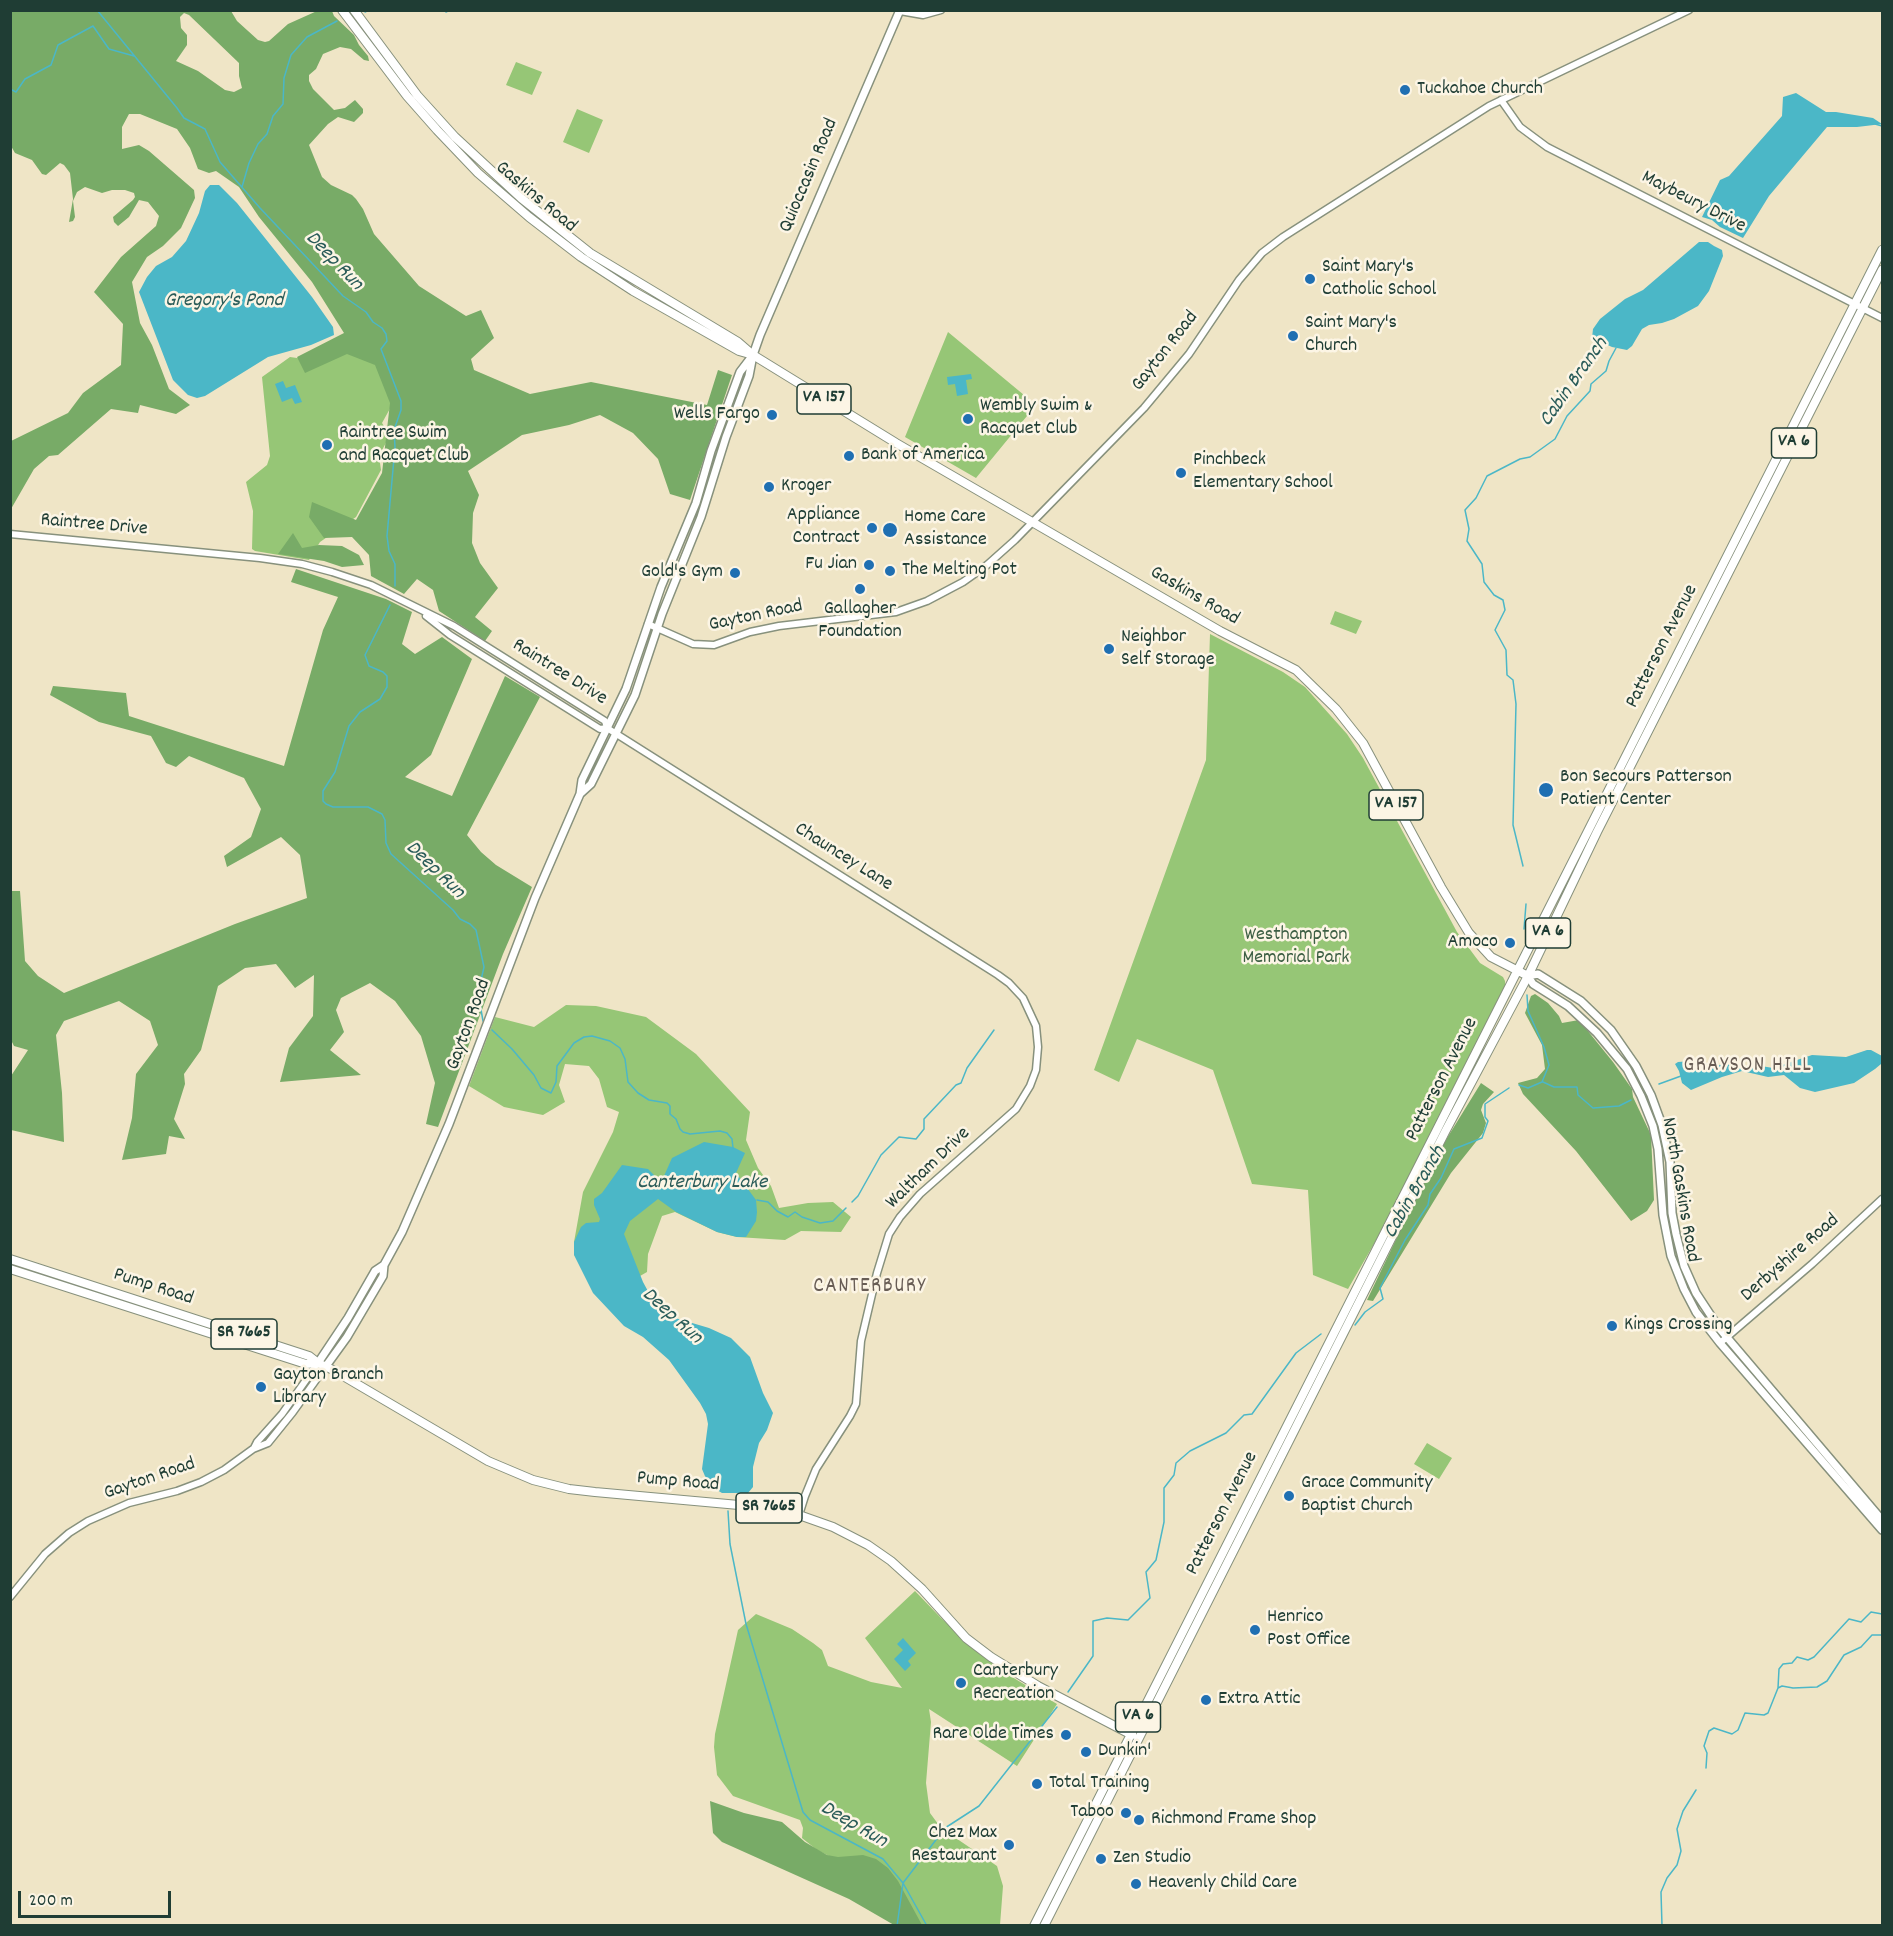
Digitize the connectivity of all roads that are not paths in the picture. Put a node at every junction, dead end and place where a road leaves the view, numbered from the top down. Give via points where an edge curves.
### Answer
1 (342, 10) edge
2 (354, 10) edge
3 (941, 10) edge
4 (1689, 10) edge
5 (900, 11) edge
6 (1501, 100) junction
7 (1882, 250) edge
8 (1882, 270) edge
9 (1855, 304) junction
10 (1863, 308) junction
11 (1882, 318) edge
12 (753, 355) junction
13 (1033, 522) junction
14 (10, 534) edge
15 (648, 624) junction
16 (657, 628) junction
17 (607, 728) junction
18 (616, 734) junction
19 (580, 794) junction
20 (1517, 971) junction
21 (1528, 976) junction
22 (1036, 1026) joint
23 (1882, 1199) edge
24 (10, 1259) edge
25 (10, 1269) edge
26 (1727, 1336) junction
27 (1720, 1343) junction
28 (322, 1365) junction
29 (799, 1515) junction
30 (1882, 1520) edge
31 (1882, 1530) edge
32 (10, 1597) edge
33 (1129, 1734) junction
34 (1138, 1738) junction
35 (1034, 1926) edge
36 (1044, 1926) edge

1 - 12 main road, Gaskins Road via 436,130 529,217 633,291 739,351
2 - 12 main road, Gaskins Road via 436,118 521,198 590,253 738,342
3 - 5 street via 923,15
4 - 6 street, Gayton Road
5 - 12 main road, Quioccasin Road
6 - 9 street, Maybeury Drive via 1521,127 1546,147
6 - 13 street, Gayton Road via 1262,253 1177,370
7 - 9 main road, Patterson Avenue / VA 6
8 - 10 main road, Patterson Avenue / VA 6
9 - 10 street, Maybeury Drive
9 - 20 main road, Patterson Avenue / VA 6
10 - 11 street, Maybeury Drive
10 - 21 main road, Patterson Avenue / VA 6
12 - 13 main road, Gaskins Road / VA 157
12 - 15 main road, Quioccasin Road via 740,372 696,503
12 - 16 main road, Quioccasin Road via 701,517
13 - 16 street, Gayton Road via 994,560 963,582 896,612 779,626 714,645 693,644
13 - 20 main road, Gaskins Road / VA 157 via 1220,631 1287,665 1310,682 1363,743 1468,933 1491,957
14 - 17 street, Raintree Drive via 286,561 356,579 465,632 605,721
15 - 16 street, Gayton Road
15 - 17 main road, Gayton Road via 626,689
16 - 18 main road, Gayton Road
17 - 18 street, Raintree Drive
17 - 19 main road, Gayton Road via 584,774
18 - 19 main road, Gayton Road via 591,784
18 - 22 street, Chauncey Lane via 999,975 1023,998
19 - 28 main road, Gayton Road via 402,1232 384,1265 375,1271
20 - 21 main road, North Gaskins Road / VA 157
20 - 33 main road, Patterson Avenue / VA 6
21 - 26 main road, North Gaskins Road via 1538,974 1590,1008 1617,1038 1642,1076 1666,1142 1672,1213 1681,1254 1696,1293
21 - 27 main road, North Gaskins Road via 1533,984 1568,1006 1590,1026 1632,1078 1656,1139 1663,1215 1674,1267 1693,1306
21 - 34 main road, Patterson Avenue / VA 6
22 - 29 street, Waltham Drive via 1036,1070 1022,1100 920,1194 889,1234 865,1321 856,1404 816,1469
23 - 26 street, Derbyshire Road
24 - 28 main road, Pump Road / SR 7665 via 309,1356
25 - 28 main road, Pump Road / SR 7665 via 306,1364
26 - 27 street, Derbyshire Road
26 - 30 main road, North Gaskins Road
27 - 31 main road, North Gaskins Road
28 - 29 main road, Pump Road / SR 7665 via 488,1461 533,1479 569,1489
28 - 32 street, Gayton Road via 254,1449 201,1482 129,1503 88,1521 45,1554
29 - 33 main road, Pump Road / SR 7665 via 846,1533 878,1551 908,1575 966,1638 991,1657
33 - 34 main road, Pump Road
33 - 35 main road, Patterson Avenue / VA 6
34 - 36 main road, Patterson Avenue / VA 6

